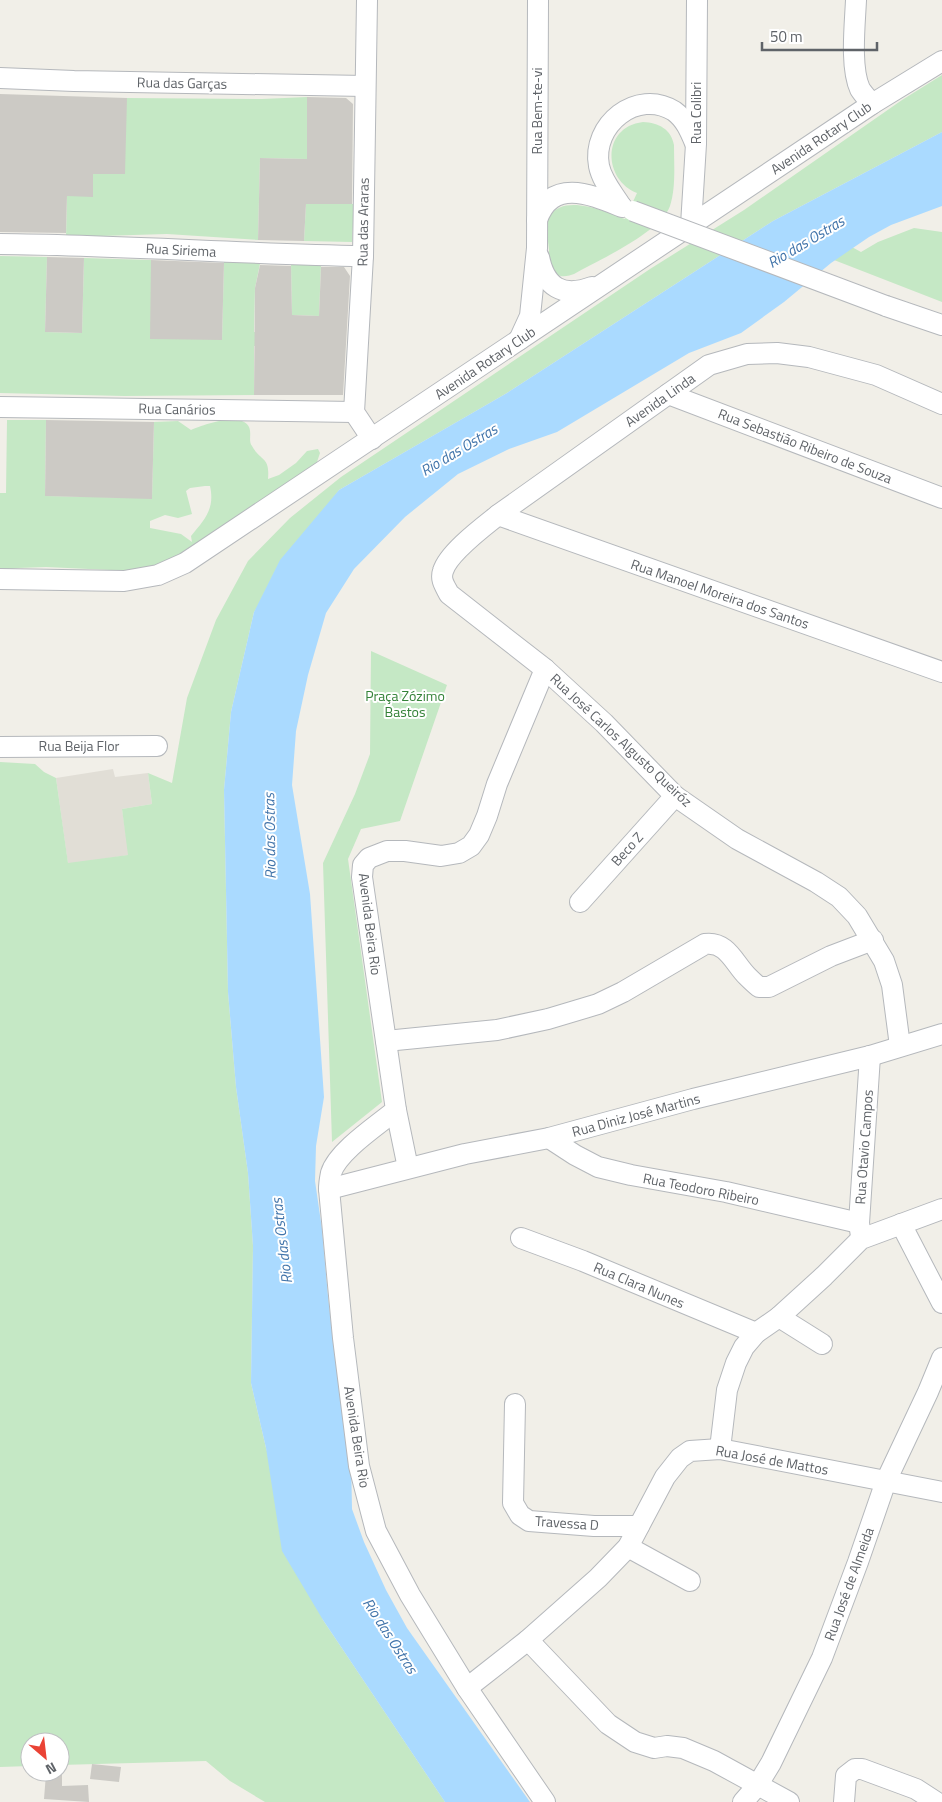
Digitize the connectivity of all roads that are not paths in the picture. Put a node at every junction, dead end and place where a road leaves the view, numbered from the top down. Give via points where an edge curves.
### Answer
1 (367, 0) edge
2 (538, 0) edge
3 (697, 0) edge
4 (856, 0) edge
5 (942, 61) edge
6 (0, 78) edge
7 (365, 86) junction
8 (872, 104) junction
9 (696, 144) junction
10 (694, 187) junction
11 (738, 194) junction
12 (627, 208) junction
13 (537, 222) junction
14 (691, 225) junction
15 (0, 244) edge
16 (537, 248) junction
17 (363, 256) junction
18 (611, 279) junction
19 (942, 325) edge
20 (519, 341) junction
21 (668, 394) junction
22 (942, 404) edge
23 (0, 407) edge
24 (354, 412) junction
25 (372, 439) junction
26 (942, 498) edge
27 (498, 515) junction
28 (0, 579) edge
29 (449, 594) joint
30 (545, 669) junction
31 (941, 674) edge
32 (157, 746) dead end
33 (0, 747) edge
34 (676, 796) junction
35 (580, 902) dead end
36 (873, 940) junction
37 (942, 1034) edge
38 (386, 1041) junction
39 (900, 1046) junction
40 (870, 1056) junction
41 (396, 1110) junction
42 (549, 1138) junction
43 (408, 1168) junction
44 (328, 1189) junction
45 (942, 1209) edge
46 (901, 1224) junction
47 (860, 1231) junction
48 (521, 1238) dead end
49 (942, 1303) edge
50 (779, 1317) junction
51 (756, 1333) junction
52 (822, 1344) dead end
53 (942, 1358) edge
54 (515, 1404) dead end
55 (720, 1449) junction
56 (886, 1481) junction
57 (942, 1492) edge
58 (639, 1526) junction
59 (628, 1547) junction
60 (690, 1581) dead end
61 (528, 1640) junction
62 (467, 1688) junction
63 (757, 1786) junction
64 (545, 1802) edge
65 (743, 1802) edge
66 (789, 1802) edge
67 (844, 1802) edge
68 (936, 1802) edge

1 - 7 street, Rua das Araras
2 - 13 street, Rua Bem-te-vi
3 - 9 street, Rua Colibri
4 - 8 street via 856,79
5 - 8 street, Avenida Rotary Club
6 - 7 street, Rua das Garças
7 - 17 street, Rua das Araras
8 - 11 street, Avenida Rotary Club
9 - 10 street, Rua Colibri
9 - 12 street via 682,118 662,107 640,105 608,125 600,138 598,152 602,176
10 - 11 street via 709,195
10 - 14 street, Rua Colibri
11 - 14 street, Avenida Rotary Club
12 - 13 street via 592,195 569,192 548,201
12 - 19 street, bridge
13 - 16 street, Rua Bem-te-vi
14 - 18 street, Avenida Rotary Club
15 - 17 street, Rua Siriema
16 - 18 street via 544,275 558,289 578,291
16 - 20 street via 530,316
17 - 24 street, Rua das Araras
18 - 20 street, Avenida Rotary Club
20 - 25 street, Avenida Rotary Club
21 - 22 street, Avenida Linda via 709,365 747,354 777,354 809,358 876,375
21 - 26 street, Rua Sebastião Ribeiro de Souza
21 - 27 street, Avenida Linda
23 - 24 street, Rua Canários
24 - 25 street
25 - 28 street, Avenida Rotary Club via 192,559 158,575 124,581
27 - 29 street, Avenida Linda via 471,537 445,566 442,582
27 - 31 street, Rua Manoel Moreira dos Santos
29 - 30 street, Rua José Carlos Algusto Queiróz
30 - 34 street, Rua José Carlos Algusto Queiróz
30 - 38 street, Avenida Beira Rio via 497,784 488,816 471,846 460,853 441,856 387,851 369,858 363,865 362,877
32 - 33 street, Rua Beija Flor
34 - 35 street, Beco Z
34 - 36 street, Rua José Carlos Algusto Queiróz via 736,839 839,897
36 - 38 street via 831,956 770,987 759,987 723,948 714,943 705,944 598,1004 497,1030
36 - 39 street, Rua José Carlos Algusto Queiróz via 892,986
37 - 39 street, Rua Diniz José Martins
38 - 41 street, Avenida Beira Rio
39 - 40 street, Rua Diniz José Martins
40 - 42 street, Rua Diniz José Martins
40 - 47 street, Rua Otavio Campos
41 - 43 street, Avenida Beira Rio
41 - 44 street, Avenida Beira Rio via 339,1160
42 - 43 street, Rua Diniz José Martins
42 - 47 street, Rua Teodoro Ribeiro via 598,1167 726,1192
43 - 44 street, Rua Diniz José Martins
44 - 62 street, Avenida Beira Rio via 359,1466 376,1531 410,1595
45 - 46 street
46 - 47 street
46 - 49 street
47 - 50 street via 824,1276
48 - 51 street, Rua Clara Nunes
50 - 51 street
50 - 52 street
51 - 55 street via 744,1347 727,1390
53 - 56 street, Rua José de Almeida
54 - 58 street, Travessa D via 513,1503 520,1515 529,1521 554,1524
55 - 56 street, Rua José de Mattos
55 - 58 street, Rua José de Mattos via 690,1451 680,1458 665,1477
56 - 57 street, Rua José de Mattos
56 - 63 street, Rua José de Almeida via 822,1658
58 - 59 street, Rua José de Mattos
59 - 60 street
59 - 61 street, Rua José de Mattos
61 - 62 street, Rua José de Mattos
61 - 63 street via 608,1724 635,1742 654,1748 683,1748 714,1761
62 - 64 street, Avenida Beira Rio
63 - 65 street, Rua José de Almeida
63 - 66 street
67 - 68 street via 846,1776 855,1769 862,1769 916,1789

